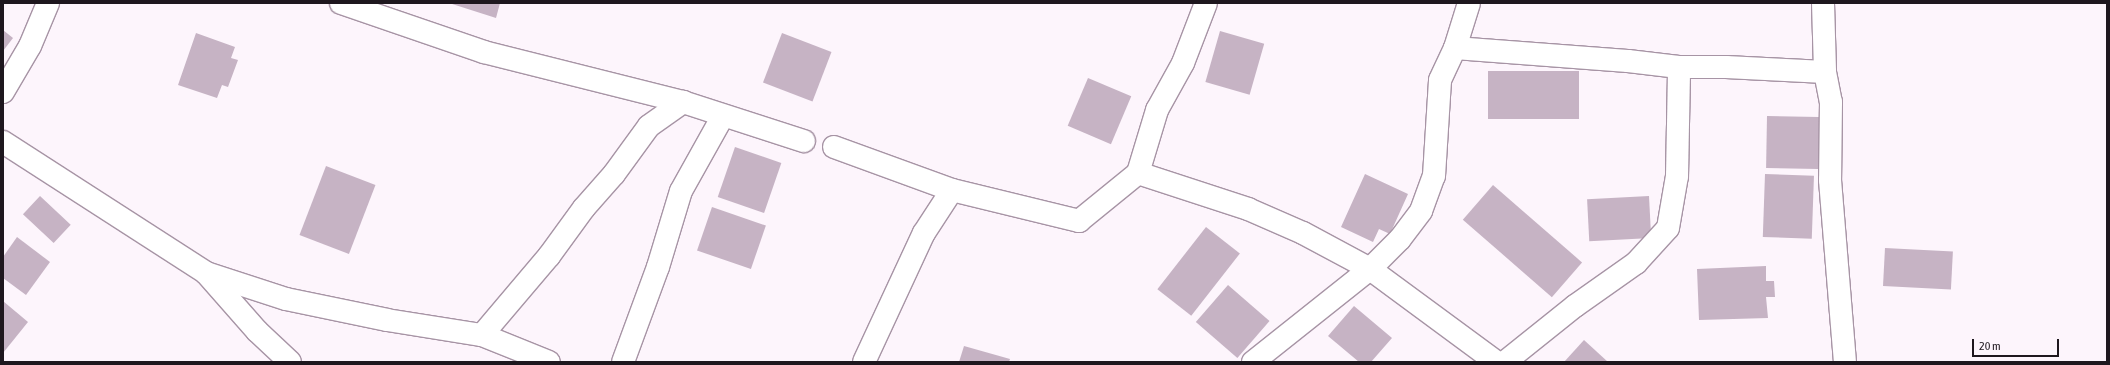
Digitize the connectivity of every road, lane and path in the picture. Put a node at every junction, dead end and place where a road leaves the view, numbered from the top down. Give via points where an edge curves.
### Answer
1 (48, 3) edge
2 (341, 3) edge
3 (1206, 3) edge
4 (1469, 3) edge
5 (1823, 3) edge
6 (1455, 48) junction
7 (1679, 67) junction
8 (1825, 72) junction
9 (3, 92) edge
10 (683, 102) junction
11 (723, 116) junction
12 (3, 142) edge
13 (804, 142) dead end
14 (834, 148) dead end
15 (1138, 173) junction
16 (952, 190) junction
17 (1370, 269) junction
18 (206, 273) junction
19 (482, 335) junction
20 (290, 362) edge
21 (550, 362) edge
22 (623, 362) edge
23 (864, 362) edge
24 (1253, 362) edge
25 (1496, 362) edge
26 (1505, 362) edge
27 (1845, 362) edge

1 - 9 street via 30,46
2 - 10 street via 484,52
3 - 15 street via 1184,63 1157,110
4 - 6 street
5 - 8 street
6 - 7 street
6 - 17 street via 1440,80 1434,176 1421,210 1400,239
7 - 8 street via 1726,66
7 - 26 street via 1677,176 1668,228 1636,263 1575,306
8 - 27 street via 1831,102 1830,180
10 - 11 street
10 - 19 street via 649,126 549,256
11 - 13 street
11 - 22 street via 681,191 658,267
12 - 18 street
14 - 16 street
15 - 16 street via 1079,221
15 - 17 street via 1248,209 1303,233
16 - 23 street via 924,233
17 - 24 street
17 - 25 street
18 - 19 street via 286,298 387,320
18 - 20 street via 257,331
19 - 21 street

